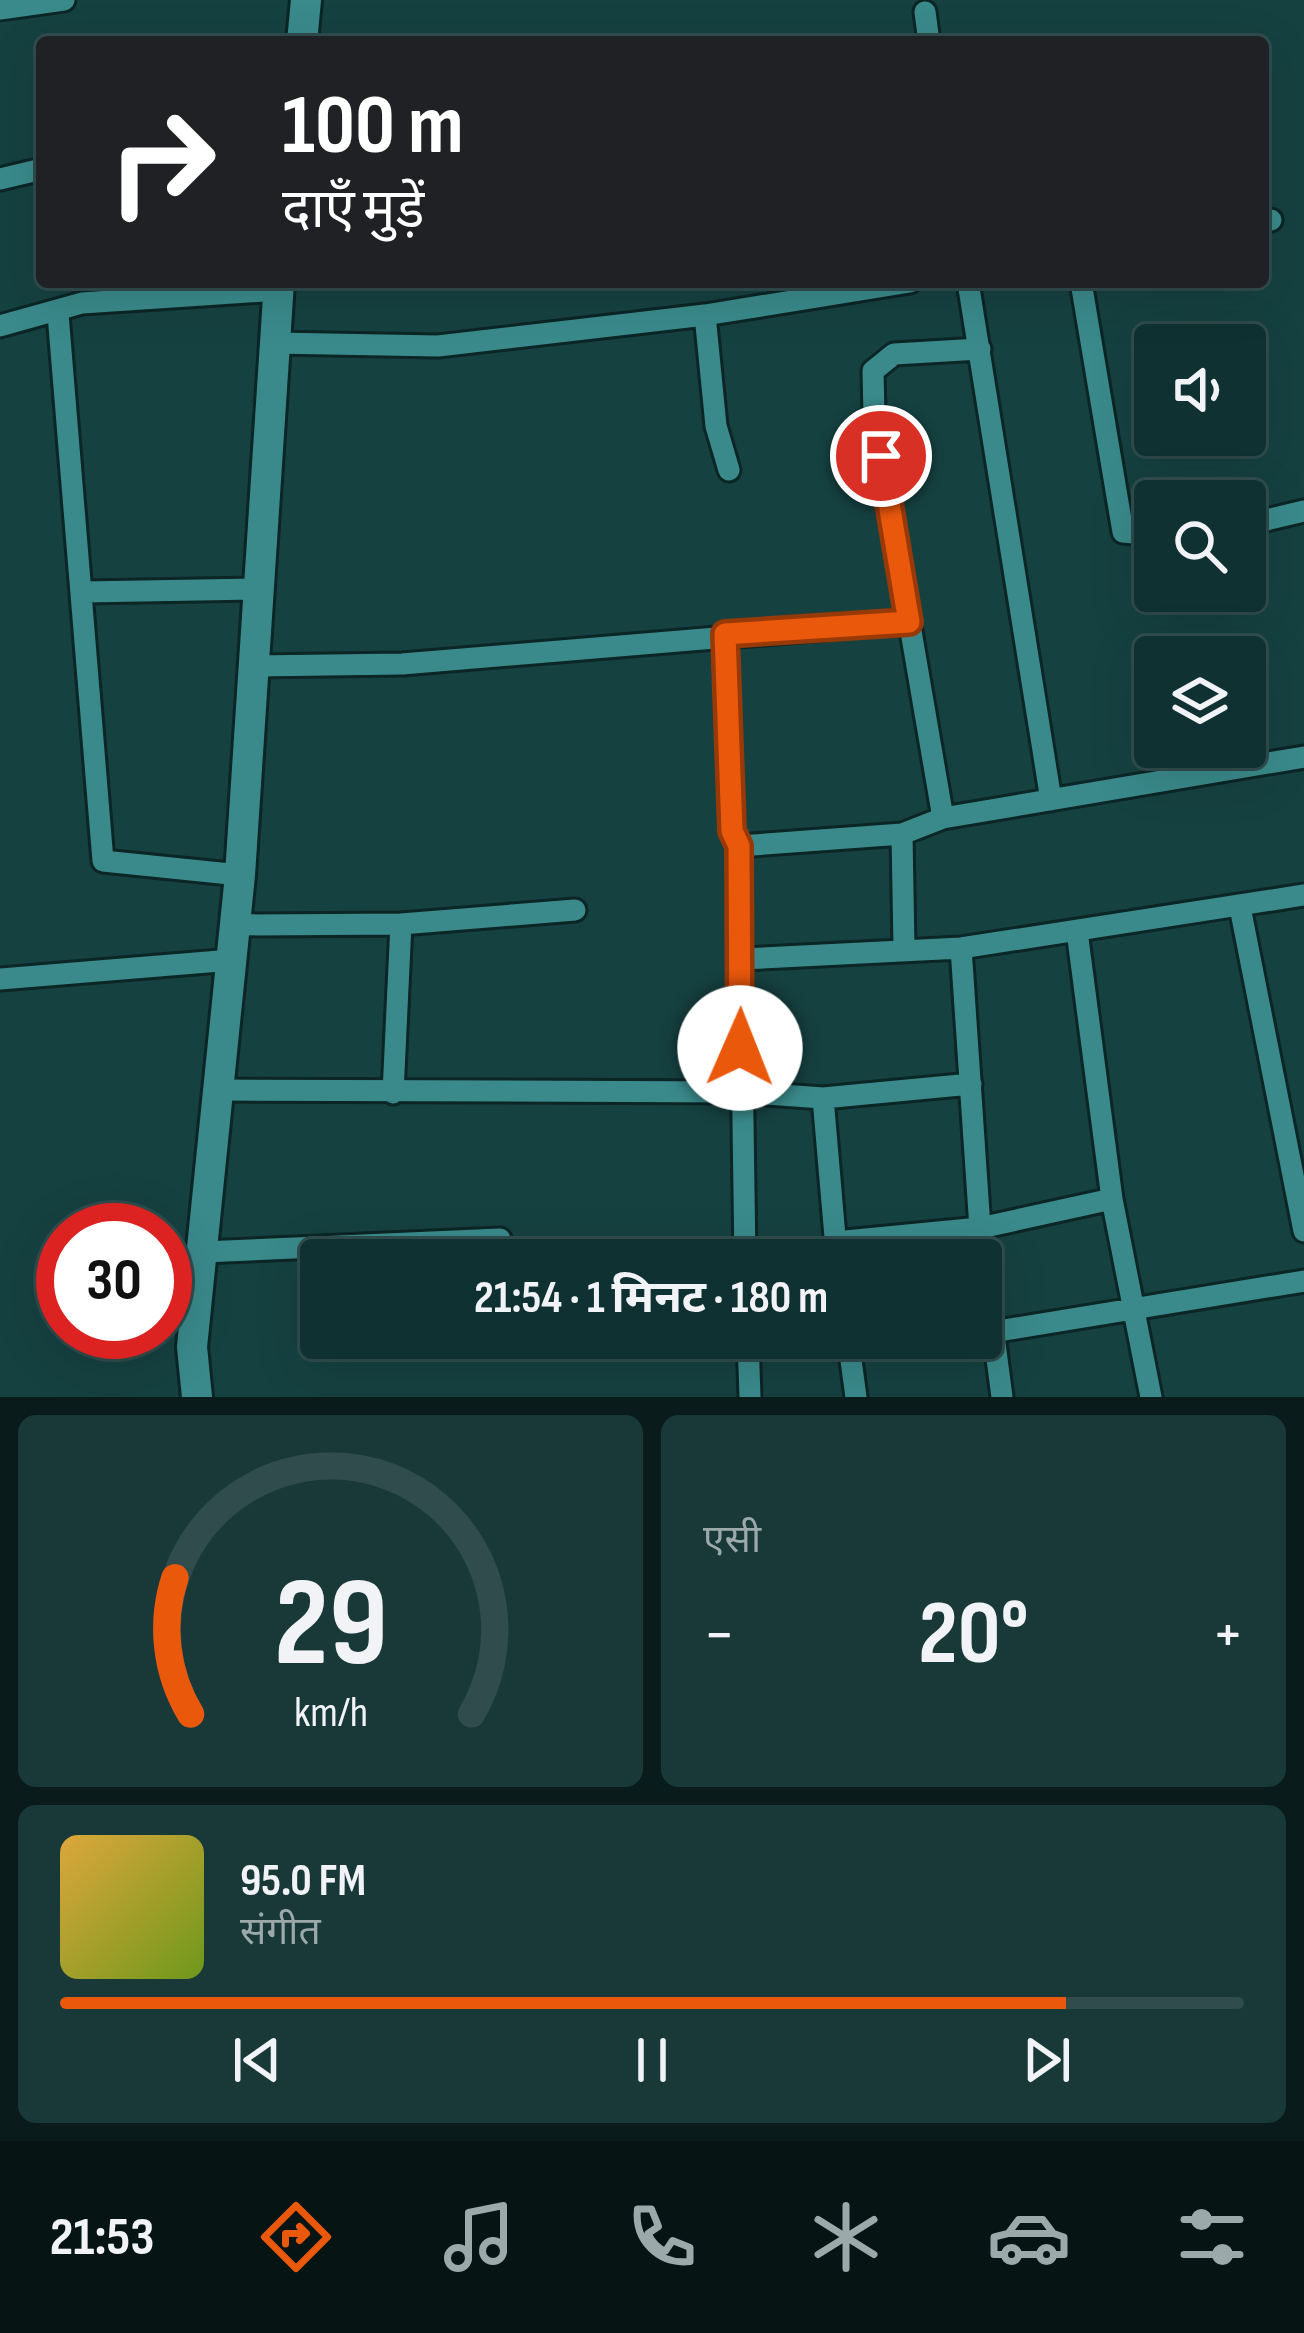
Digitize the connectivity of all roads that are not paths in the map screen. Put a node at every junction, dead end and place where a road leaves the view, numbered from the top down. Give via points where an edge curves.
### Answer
1 (64, 0) edge
2 (306, 0) edge
3 (0, 9) edge
4 (925, 12) dead end
5 (303, 36) edge
6 (928, 36) edge
7 (36, 170) edge
8 (0, 179) edge
9 (256, 288) edge
10 (279, 288) edge
11 (873, 288) edge
12 (969, 288) edge
13 (1082, 288) edge
14 (58, 314) junction
15 (705, 315) junction
16 (0, 326) edge
17 (274, 343) junction
18 (980, 349) junction
19 (729, 470) dead end
20 (1304, 511) edge
21 (1266, 520) edge
22 (1134, 533) edge
23 (258, 590) junction
24 (84, 592) junction
25 (909, 622) junction
26 (725, 634) junction
27 (253, 666) junction
28 (1304, 758) edge
29 (1051, 800) junction
30 (943, 818) junction
31 (902, 834) junction
32 (739, 846) junction
33 (240, 875) junction
34 (1304, 895) edge
35 (1240, 907) junction
36 (575, 910) dead end
37 (401, 924) junction
38 (235, 925) junction
39 (1077, 931) junction
40 (904, 948) junction
41 (961, 948) junction
42 (742, 959) junction
43 (232, 960) junction
44 (0, 979) edge
45 (971, 1084) junction
46 (218, 1090) junction
47 (739, 1092) junction
48 (393, 1093) junction
49 (823, 1098) junction
50 (1112, 1199) junction
51 (980, 1228) junction
52 (1304, 1231) edge
53 (744, 1239) edge
54 (835, 1239) edge
55 (911, 1239) edge
56 (981, 1239) edge
57 (300, 1248) edge
58 (202, 1252) junction
59 (1304, 1281) edge
60 (1132, 1311) junction
61 (1002, 1330) edge
62 (749, 1359) edge
63 (851, 1359) edge
64 (996, 1359) edge
65 (197, 1397) edge
66 (750, 1397) edge
67 (856, 1397) edge
68 (1002, 1397) edge
69 (1151, 1397) edge

1 - 3 street
2 - 5 street
4 - 6 street
7 - 8 street
9 - 14 street via 82,303
10 - 17 street
11 - 15 street
12 - 18 street
13 - 22 street via 1123,532
14 - 16 street
14 - 24 street
15 - 17 street via 438,346
15 - 19 street via 716,426
17 - 23 street
18 - 25 street via 894,354 873,371
18 - 29 street
20 - 21 street
23 - 24 street
23 - 27 street
24 - 33 street via 103,861
25 - 26 street
25 - 30 street
26 - 27 street via 402,664
26 - 32 street
27 - 33 street
28 - 29 street
29 - 30 street
30 - 31 street
31 - 32 street
31 - 40 street
32 - 42 street
33 - 38 street
34 - 35 street
35 - 39 street
35 - 52 street
36 - 37 street
37 - 38 street
37 - 48 street
38 - 43 street
39 - 41 street
39 - 50 street
40 - 41 street
40 - 42 street
41 - 45 street
42 - 47 street
43 - 44 street
43 - 46 street
45 - 49 street
45 - 51 street
46 - 48 street
46 - 58 street
47 - 48 street
47 - 49 street
47 - 53 street
49 - 54 street
50 - 51 street
50 - 60 street
51 - 55 street
51 - 56 street
57 - 58 street
58 - 65 street via 192,1347
59 - 60 street
60 - 61 street
60 - 69 street
62 - 66 street
63 - 67 street
64 - 68 street

